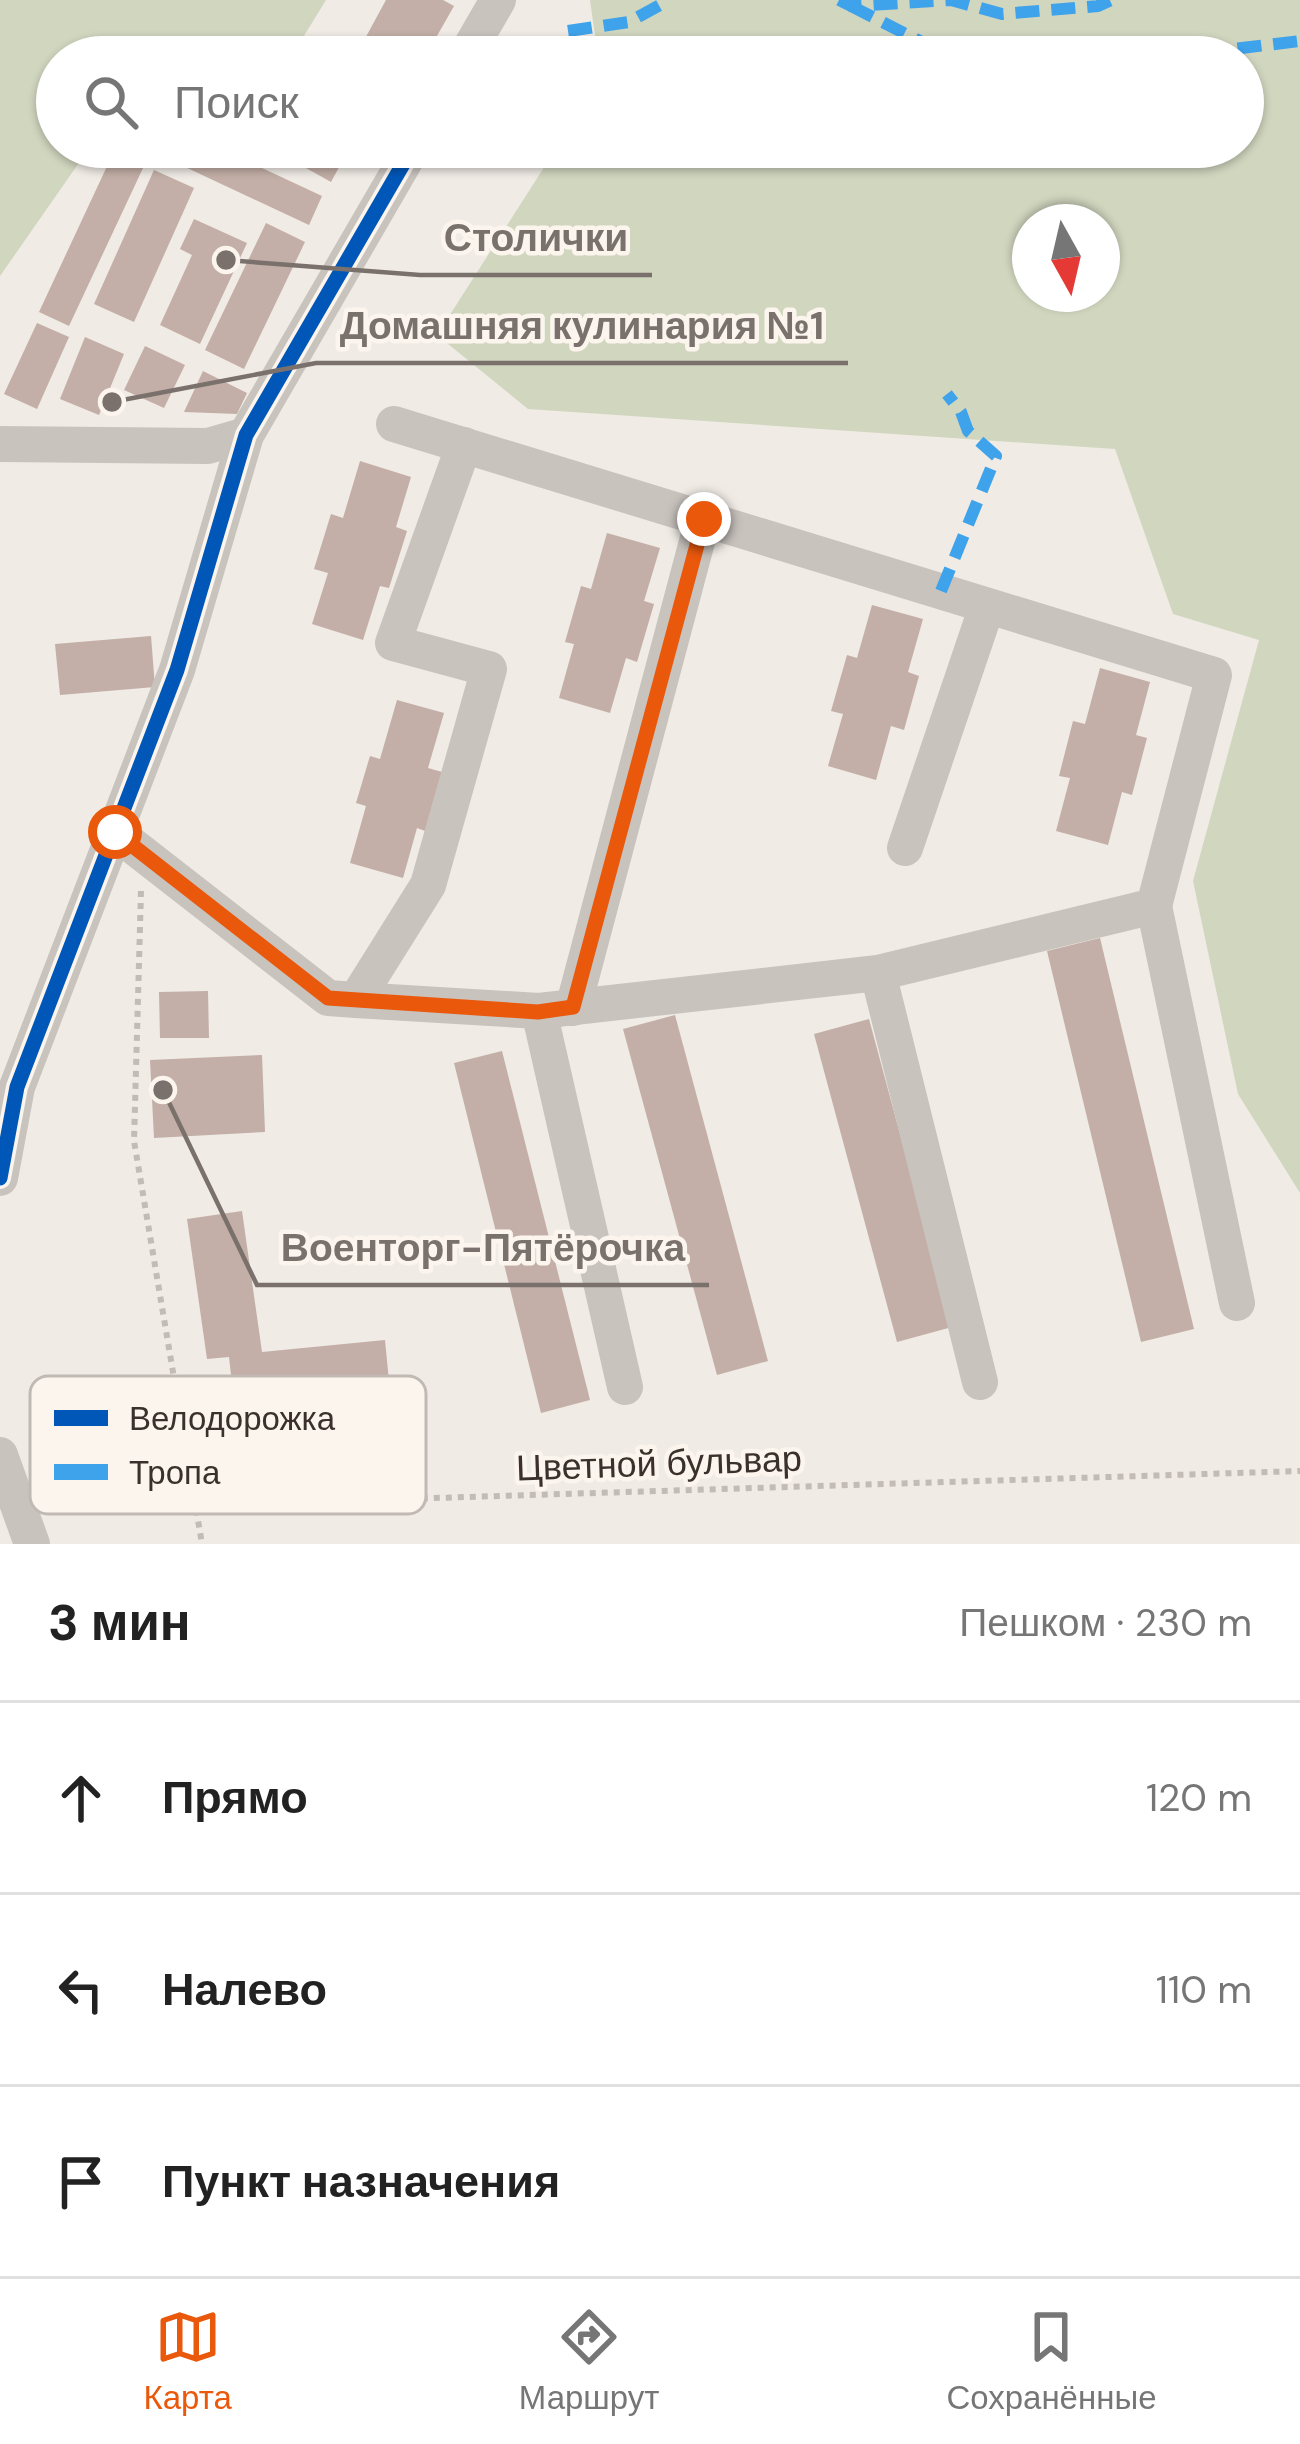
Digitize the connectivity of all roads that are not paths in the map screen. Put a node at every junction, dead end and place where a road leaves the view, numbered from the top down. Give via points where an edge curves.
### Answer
1 (494, 6) edge
2 (477, 36) edge
3 (401, 168) edge
4 (394, 424) dead end
5 (246, 435) junction
6 (0, 444) edge
7 (464, 445) junction
8 (704, 519) junction
9 (987, 606) junction
10 (128, 841) junction
11 (905, 848) dead end
12 (1154, 906) junction
13 (878, 973) junction
14 (356, 1000) junction
15 (556, 1010) junction
16 (9, 1085) edge
17 (0, 1178) edge
18 (1238, 1304) dead end
19 (980, 1382) dead end
20 (625, 1387) dead end
21 (0, 1455) edge
22 (26, 1528) edge

1 - 2 street
3 - 5 street
4 - 7 street
5 - 6 street via 208,446
5 - 10 street
7 - 8 street
7 - 14 street via 393,643 489,669 428,885
8 - 9 street
8 - 15 street
9 - 11 street
9 - 12 street via 1214,675
10 - 14 street via 328,998
10 - 16 street
12 - 13 street
12 - 18 street
13 - 15 street
13 - 19 street
14 - 15 street
15 - 20 street
16 - 17 street
21 - 22 street

